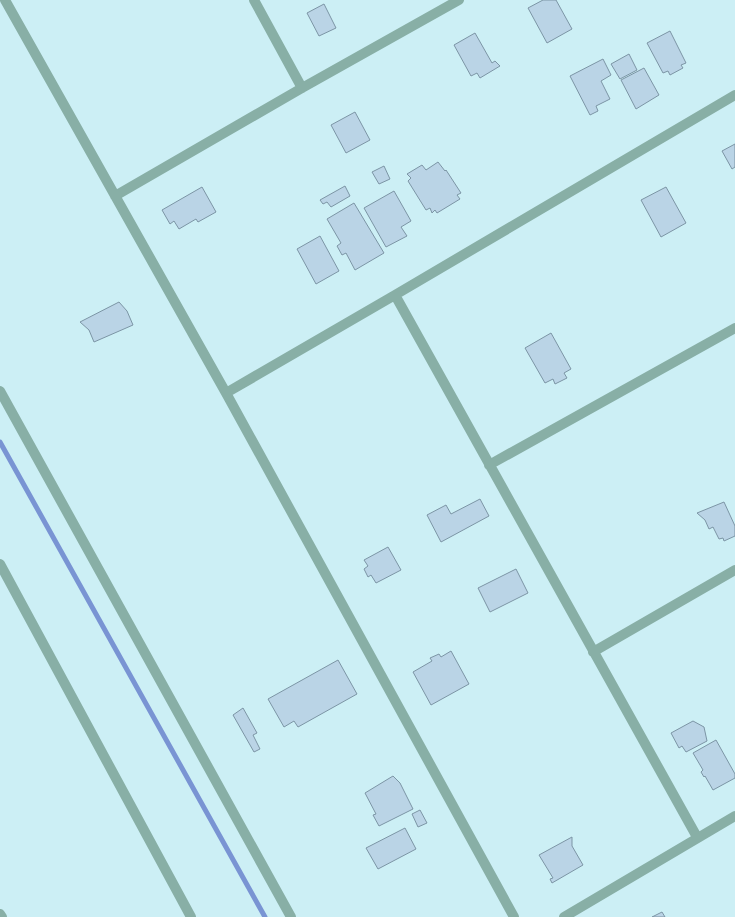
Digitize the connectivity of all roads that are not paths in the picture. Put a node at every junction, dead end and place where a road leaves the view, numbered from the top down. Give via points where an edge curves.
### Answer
1 (5, 0) edge
2 (254, 0) edge
3 (459, 0) edge
4 (302, 88) junction
5 (735, 94) edge
6 (115, 196) junction
7 (395, 295) junction
8 (735, 328) edge
9 (0, 391) edge
10 (226, 393) junction
11 (489, 465) junction
12 (0, 564) edge
13 (735, 570) edge
14 (593, 652) junction
15 (735, 816) edge
16 (697, 838) junction
17 (0, 914) edge
18 (2, 917) edge
19 (191, 917) edge
20 (291, 917) edge
21 (514, 917) edge
22 (564, 917) edge

1 - 6 street
2 - 4 street
3 - 4 street
4 - 6 street
5 - 7 street
6 - 10 street
7 - 10 street
7 - 11 street
8 - 11 street
9 - 20 street
10 - 21 street
11 - 14 street
12 - 19 street
13 - 14 street
14 - 16 street
15 - 16 street
16 - 22 street
17 - 18 street

